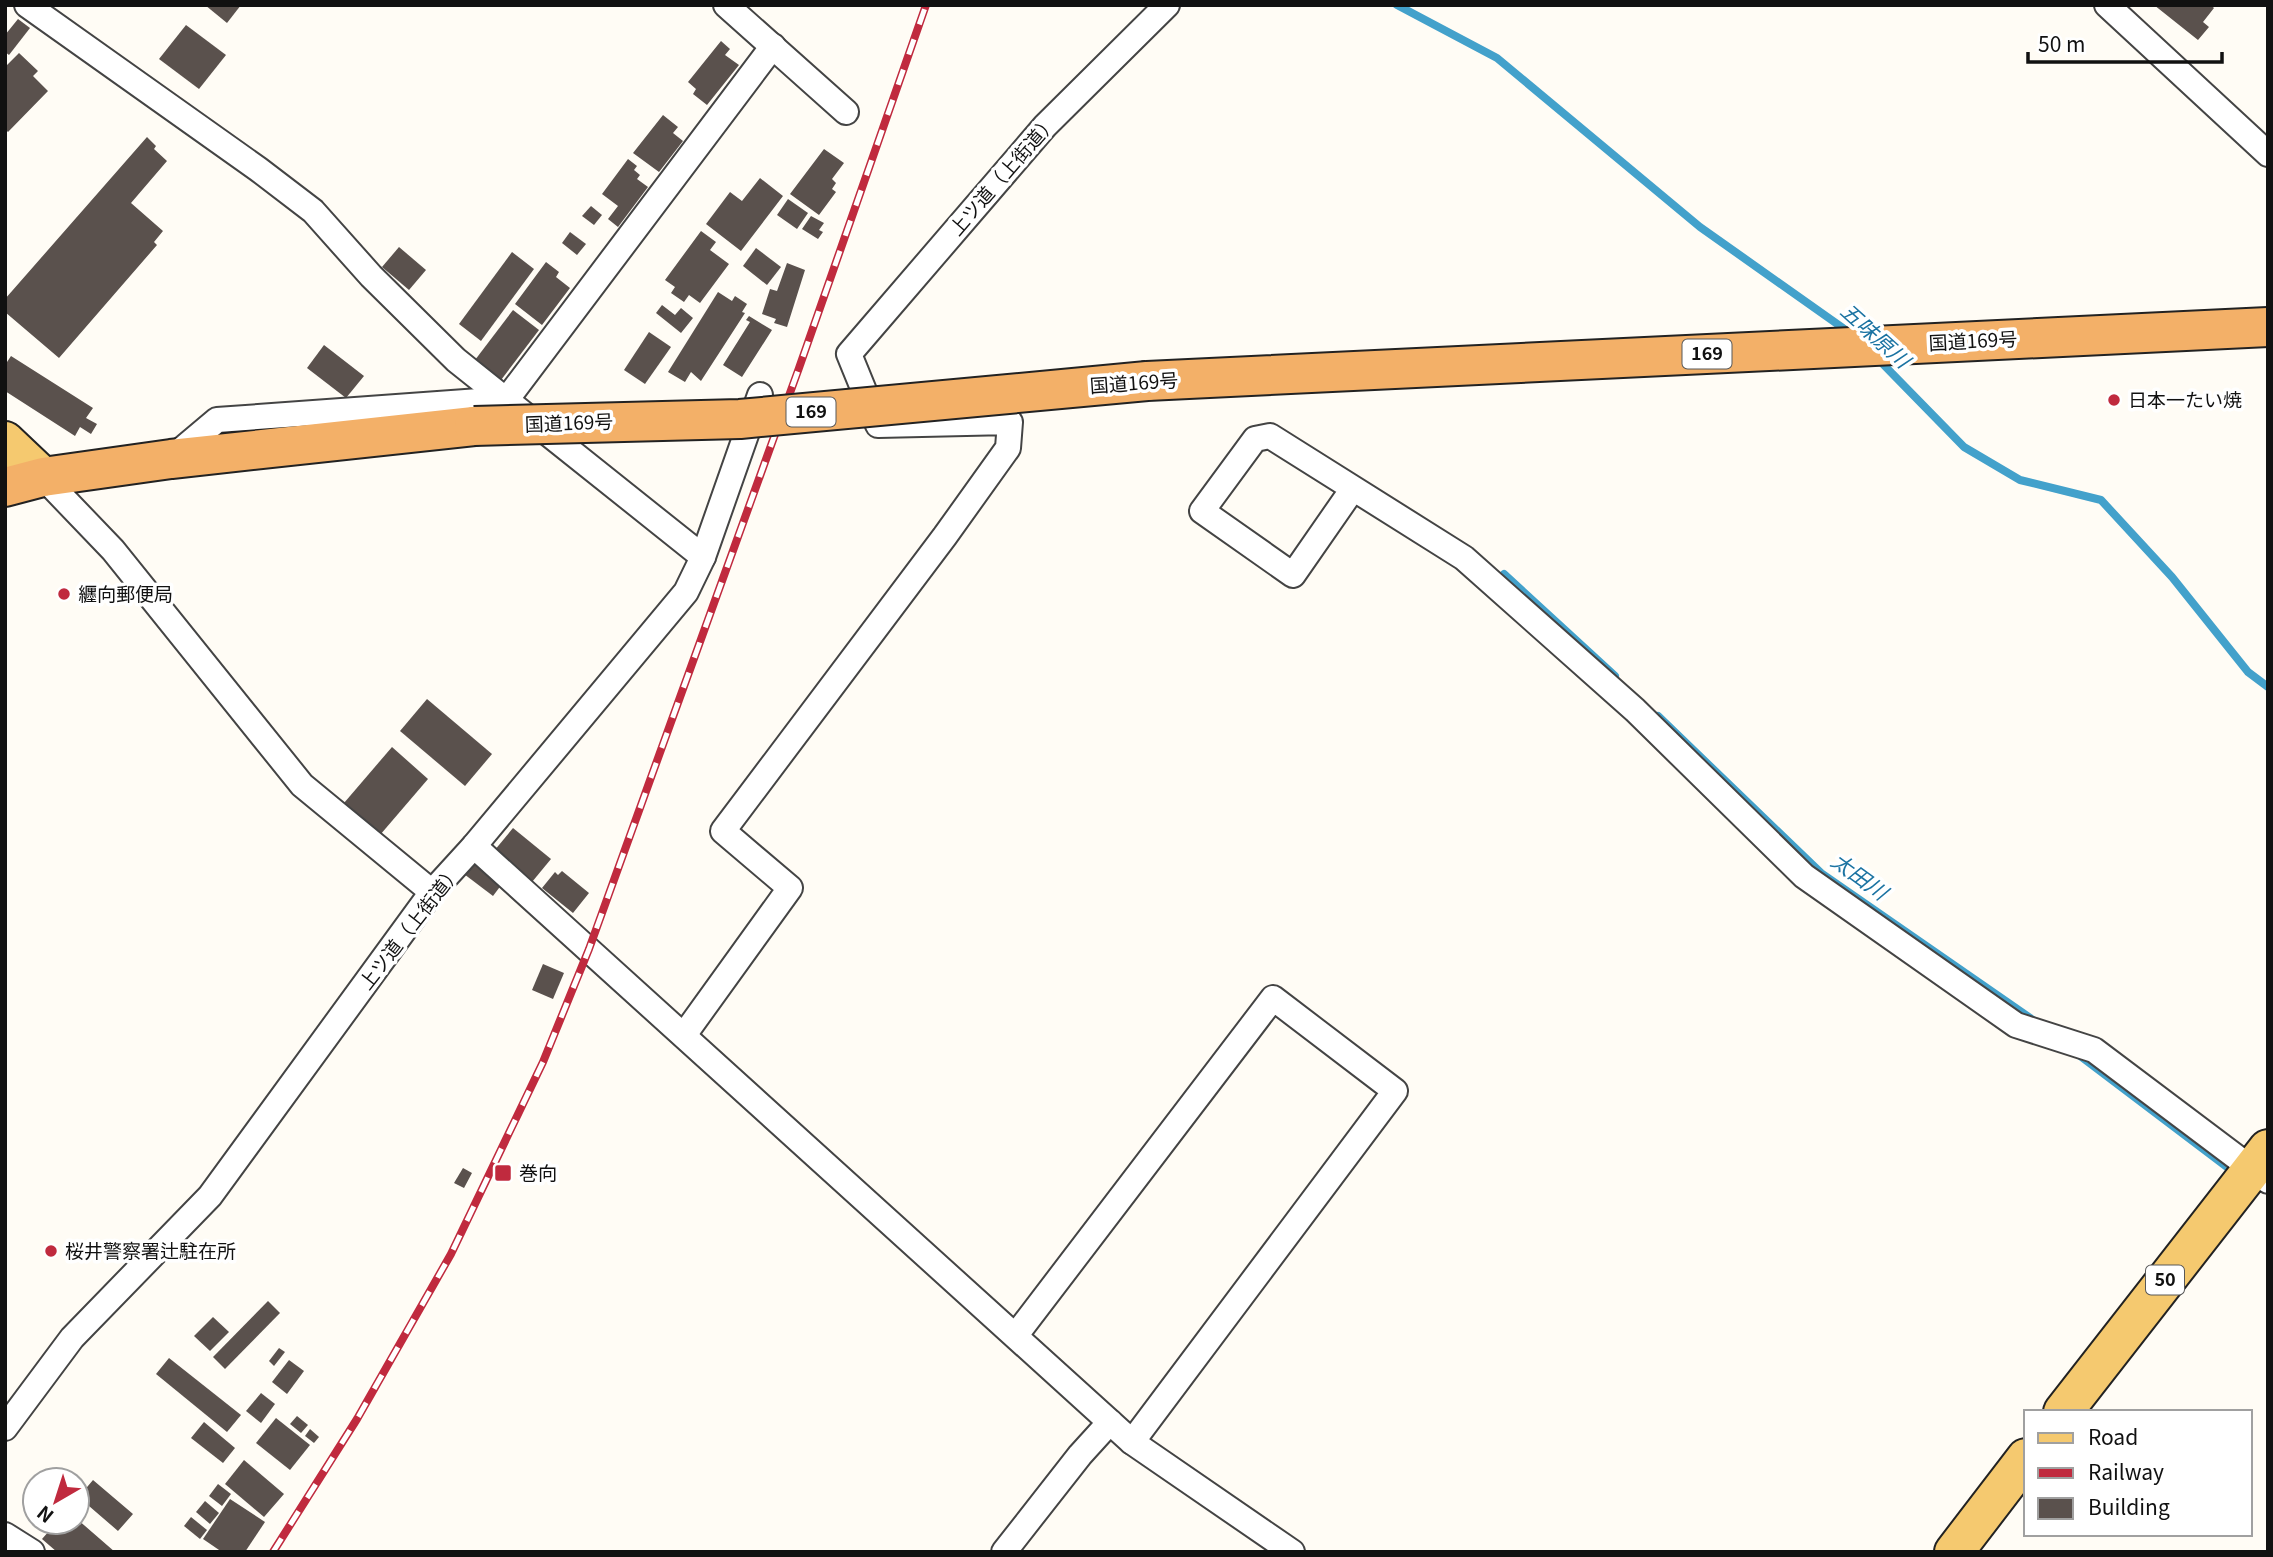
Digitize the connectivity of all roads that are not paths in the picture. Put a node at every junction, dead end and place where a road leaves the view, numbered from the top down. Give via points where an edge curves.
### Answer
1 (27, 5) edge
2 (726, 5) edge
3 (1167, 5) edge
4 (2107, 5) edge
5 (773, 46) junction
6 (846, 112) dead end
7 (2268, 154) edge
8 (2268, 327) edge
9 (760, 395) dead end
10 (507, 399) junction
11 (5, 440) edge
12 (171, 459) junction
13 (43, 477) junction
14 (5, 487) edge
15 (1352, 490) junction
16 (703, 557) junction
17 (474, 846) junction
18 (432, 892) junction
19 (684, 1035) junction
20 (2263, 1167) edge
21 (1016, 1335) junction
22 (2065, 1410) edge
23 (1110, 1422) junction
24 (5, 1428) edge
25 (1132, 1442) junction
26 (2024, 1461) edge
27 (5, 1535) edge
28 (1287, 1550) edge
29 (33, 1552) edge
30 (1004, 1552) edge
31 (1954, 1552) edge

1 - 10 street via 313,211 456,360
2 - 5 street
3 - 19 street, 上ツ道（上街道） via 1045,126 849,354 877,425 1010,422 1008,448 723,831 790,888
4 - 7 street
5 - 6 street
5 - 10 street
8 - 12 highway, 国道169号 / 169, bridge via 1147,381 740,419 474,426
9 - 16 street, 上ツ道（上街道）
10 - 12 street via 217,420
10 - 16 street
11 - 13 main road
12 - 13 highway, 国道169号 / 169
13 - 14 highway, 国道169号 / 169
13 - 18 street via 113,550 302,785
15 - 15 street via 1270,436 1255,439 1202,511 1293,575
15 - 20 street via 1464,558 1635,710 1804,876 2015,1025 2094,1050
16 - 17 street, 上ツ道（上街道） via 686,592
17 - 18 street, 上ツ道（上街道）
17 - 19 street
18 - 24 street, 上ツ道（上街道） via 210,1196 72,1338
19 - 21 street
20 - 22 main road, 50
21 - 23 street
21 - 25 street via 1273,998 1395,1091
23 - 25 street
23 - 30 street
25 - 28 street
26 - 31 main road
27 - 29 street

